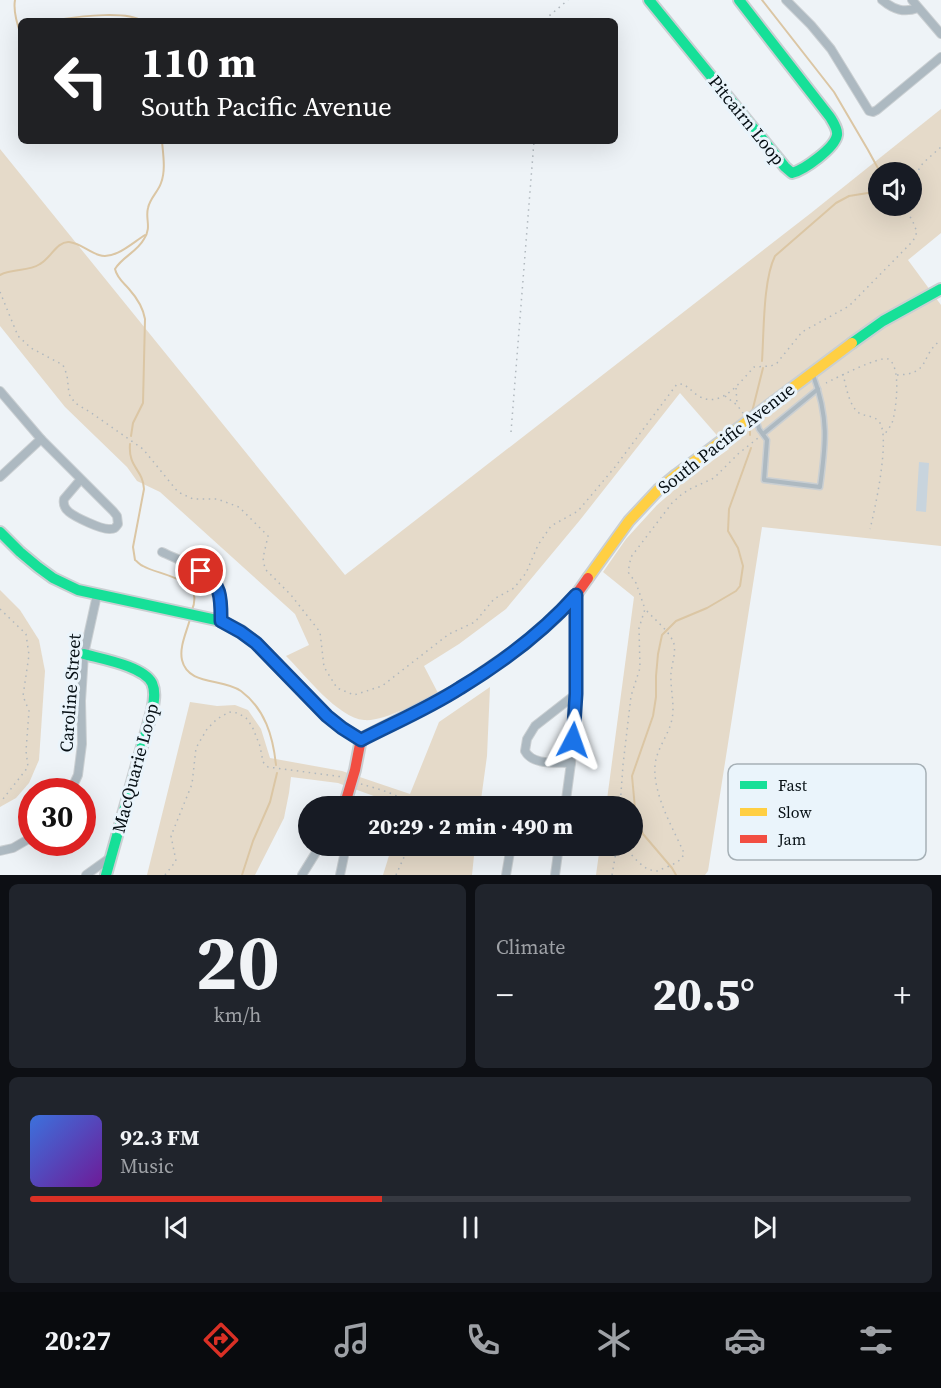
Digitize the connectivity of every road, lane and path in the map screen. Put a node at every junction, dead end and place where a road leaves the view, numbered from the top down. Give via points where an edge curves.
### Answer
1 (568, 0) edge
2 (649, 0) edge
3 (739, 0) edge
4 (786, 0) edge
5 (882, 0) edge
6 (912, 0) edge
7 (918, 8) junction
8 (548, 18) edge
9 (941, 34) edge
10 (941, 57) edge
11 (534, 144) edge
12 (941, 147) edge
13 (922, 165) edge
14 (910, 216) edge
15 (941, 289) edge
16 (0, 292) edge
17 (941, 340) edge
18 (811, 372) junction
19 (843, 375) junction
20 (896, 375) junction
21 (826, 383) dead end
22 (736, 387) junction
23 (818, 389) junction
24 (725, 395) junction
25 (1, 396) edge
26 (752, 417) junction
27 (511, 432) dead end
28 (763, 434) junction
29 (884, 436) junction
30 (40, 439) junction
31 (0, 477) edge
32 (81, 479) junction
33 (870, 529) dead end
34 (0, 532) edge
35 (162, 552) dead end
36 (97, 595) junction
37 (576, 595) junction
38 (0, 609) edge
39 (645, 609) junction
40 (221, 621) junction
41 (84, 654) junction
42 (576, 694) junction
43 (361, 740) junction
44 (571, 763) junction
45 (77, 778) edge
46 (351, 780) junction
47 (347, 796) edge
48 (394, 796) edge
49 (566, 796) edge
50 (621, 796) edge
51 (0, 799) edge
52 (18, 845) edge
53 (0, 851) edge
54 (314, 856) edge
55 (344, 856) edge
56 (405, 856) edge
57 (509, 856) edge
58 (558, 856) edge
59 (615, 856) edge
60 (633, 856) edge
61 (111, 857) junction
62 (86, 875) edge
63 (106, 875) edge
64 (165, 875) edge
65 (302, 875) edge
66 (339, 875) edge
67 (396, 875) edge
68 (506, 875) edge
69 (555, 875) edge
70 (612, 875) edge

1 - 8 path
2 - 3 street, Pitcairn Loop via 785,167 796,172 834,143 836,129
4 - 10 street via 831,49 869,111 877,110
5 - 7 street via 899,10
6 - 7 street
7 - 9 street
11 - 27 path
12 - 13 path
14 - 22 path via 917,232 913,241 849,306 802,332 777,363 754,367
15 - 18 street, South Pacific Avenue via 883,321
16 - 24 path via 18,336 31,348 63,365 69,394 75,403 143,449 178,492 193,499 217,499 239,507 268,536 265,569 320,632 324,667 337,687 354,695 382,686 449,634 475,622 494,599 514,588 551,526 578,511 677,384 685,385 704,399
17 - 20 path via 922,368
18 - 23 lane
18 - 26 street, South Pacific Avenue
19 - 20 path via 882,359 893,364
19 - 21 path
19 - 29 path via 857,412 875,418
20 - 29 path via 892,421
22 - 24 path
22 - 24 path via 737,405
23 - 28 lane
23 - 28 lane via 825,430 820,487 764,480 767,443
25 - 30 street
26 - 28 lane
26 - 37 street, South Pacific Avenue via 658,490 629,521
28 - 39 path via 714,478 682,494 631,558 628,572
29 - 33 path
30 - 31 street
30 - 32 street
32 - 32 street via 117,516 116,528 103,528 66,508 64,499
34 - 36 street via 53,578
35 - 40 street via 212,578 219,592
36 - 40 street
36 - 41 street, Caroline Street
37 - 42 street
37 - 43 street, South Pacific Avenue via 525,643 476,678
38 - 51 path via 26,634 29,655 23,696 29,711 28,767
39 - 50 path via 639,628 640,668 631,696
39 - 60 path via 675,647 672,720 655,766 656,782 684,856 653,871
40 - 43 street via 256,643 327,716
41 - 45 street, Caroline Street via 82,744
41 - 61 street, MacQuarie Loop via 139,670 149,679 154,692
42 - 44 street
42 - 44 street via 535,726 525,752 534,760
43 - 46 street
44 - 49 street
46 - 47 street
46 - 48 path
46 - 64 path via 268,767 252,726 238,713 229,712 207,729 196,748 192,784 171,836 176,861
52 - 53 street
54 - 65 street
55 - 66 street
56 - 67 path
57 - 68 street
58 - 69 street
59 - 70 path
61 - 62 street, MacQuarie Loop
61 - 63 street, MacQuarie Loop

